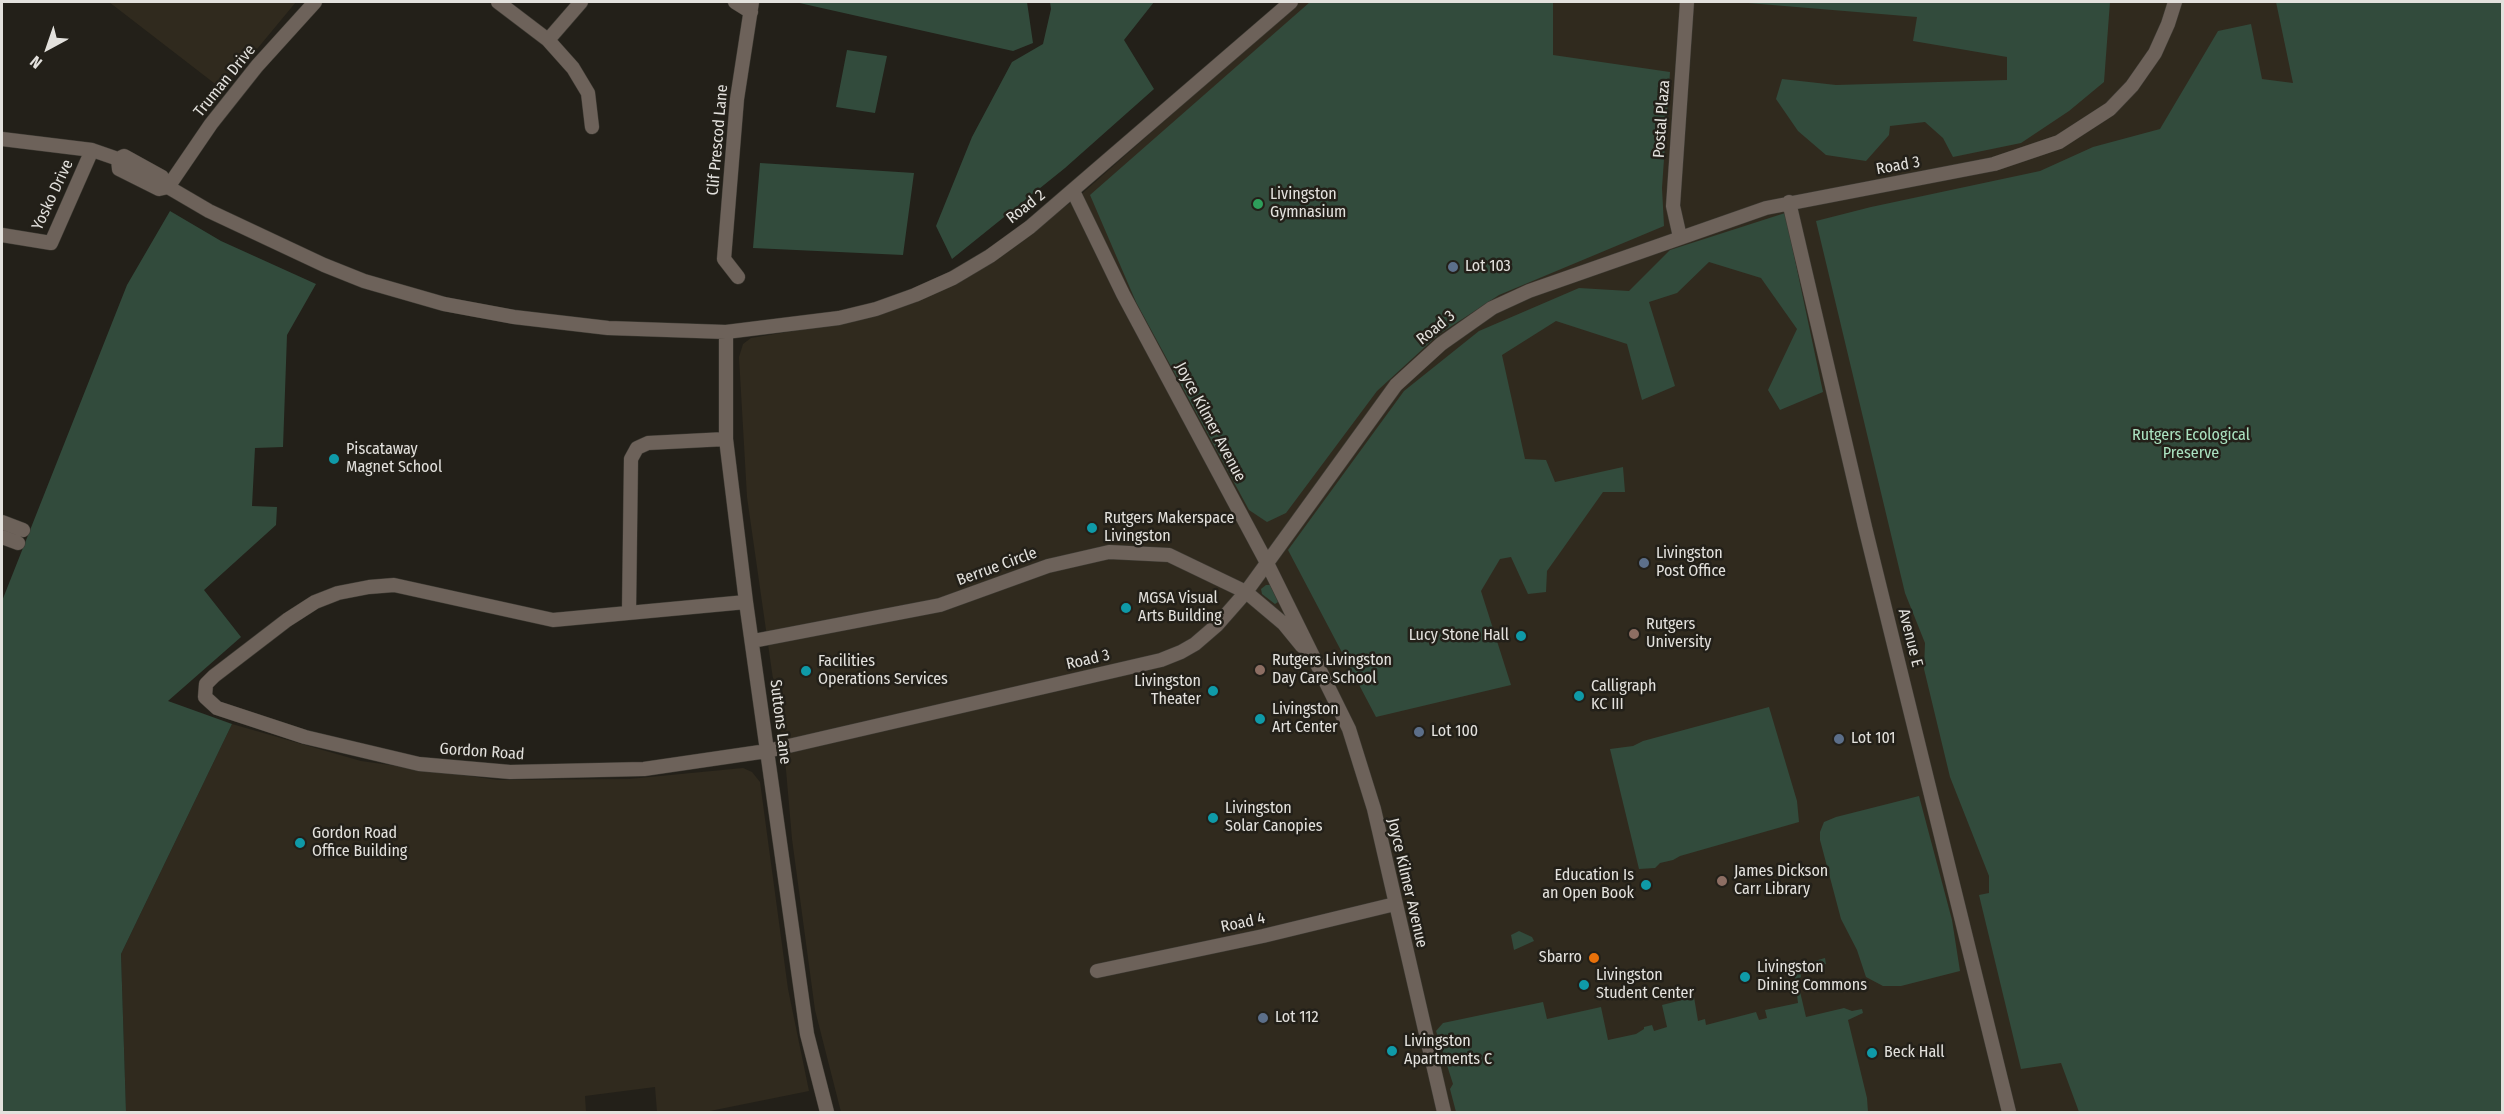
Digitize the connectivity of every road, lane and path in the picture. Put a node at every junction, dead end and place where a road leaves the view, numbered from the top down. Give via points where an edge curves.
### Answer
1 (315, 2) edge
2 (498, 2) edge
3 (581, 2) edge
4 (735, 2) edge
5 (1292, 2) edge
6 (1687, 2) edge
7 (2175, 2) edge
8 (752, 7) edge
9 (548, 40) junction
10 (592, 127) dead end
11 (2, 139) edge
12 (92, 150) junction
13 (168, 187) junction
14 (1073, 191) junction
15 (1789, 202) junction
16 (2, 235) edge
17 (1680, 237) junction
18 (738, 277) dead end
19 (726, 332) junction
20 (726, 439) junction
21 (2, 522) edge
22 (2, 537) edge
23 (1267, 563) junction
24 (1246, 592) junction
25 (746, 602) junction
26 (629, 612) junction
27 (753, 641) junction
28 (1319, 668) junction
29 (767, 751) junction
30 (1395, 904) junction
31 (1097, 971) dead end
32 (2001, 1080) junction
33 (822, 1111) edge
34 (1444, 1113) edge
35 (2009, 1113) edge
36 (2017, 1113) edge

1 - 13 street, Truman Drive via 257,66
2 - 9 street
3 - 9 street
4 - 8 street
5 - 14 street, Road 2
6 - 17 street, Postal Plaza via 1673,206
7 - 15 street, Road 3 via 2155,53 2132,86 2110,109 2059,142 1994,164
8 - 18 street, Clif Prescod Lane via 737,99 724,259
9 - 10 street via 573,68 588,93
11 - 12 street, Yosko Drive
12 - 13 street, Yosko Drive via 118,159 119,169 159,189
12 - 16 street, Yosko Drive via 51,243
13 - 19 street, Road 2 via 209,211 324,265 444,304 608,328
14 - 19 street, Road 2 via 990,256 915,295 839,318
14 - 23 street, Joyce Kilmer Avenue via 1123,294
15 - 17 street, Road 3
15 - 32 street, Avenue E
17 - 23 street, Road 3 via 1509,299 1441,344 1396,385
19 - 20 street, Suttons Lane
20 - 25 street, Suttons Lane
20 - 26 street via 648,443 637,448 631,459
21 - 22 street via 21,537
23 - 24 street, Road 3
23 - 28 street, Joyce Kilmer Avenue
24 - 27 street, Berrue Circle via 1169,555 1109,552 1048,566 940,605
24 - 28 street, Joyce Kilmer Avenue via 1284,624
24 - 29 street, Road 3 via 1195,644 1161,660
25 - 26 street
25 - 27 street, Suttons Lane
26 - 29 street, Gordon Road via 553,620 394,585 338,593 287,620 214,676 206,684 204,697 217,708 305,738 419,764 510,772 644,769
27 - 29 street, Suttons Lane
28 - 30 street, Joyce Kilmer Avenue via 1358,755
29 - 33 street, Suttons Lane via 807,1034
30 - 31 street, Road 4
30 - 34 street, Joyce Kilmer Avenue
32 - 35 street, Avenue E
32 - 36 street, Avenue E

